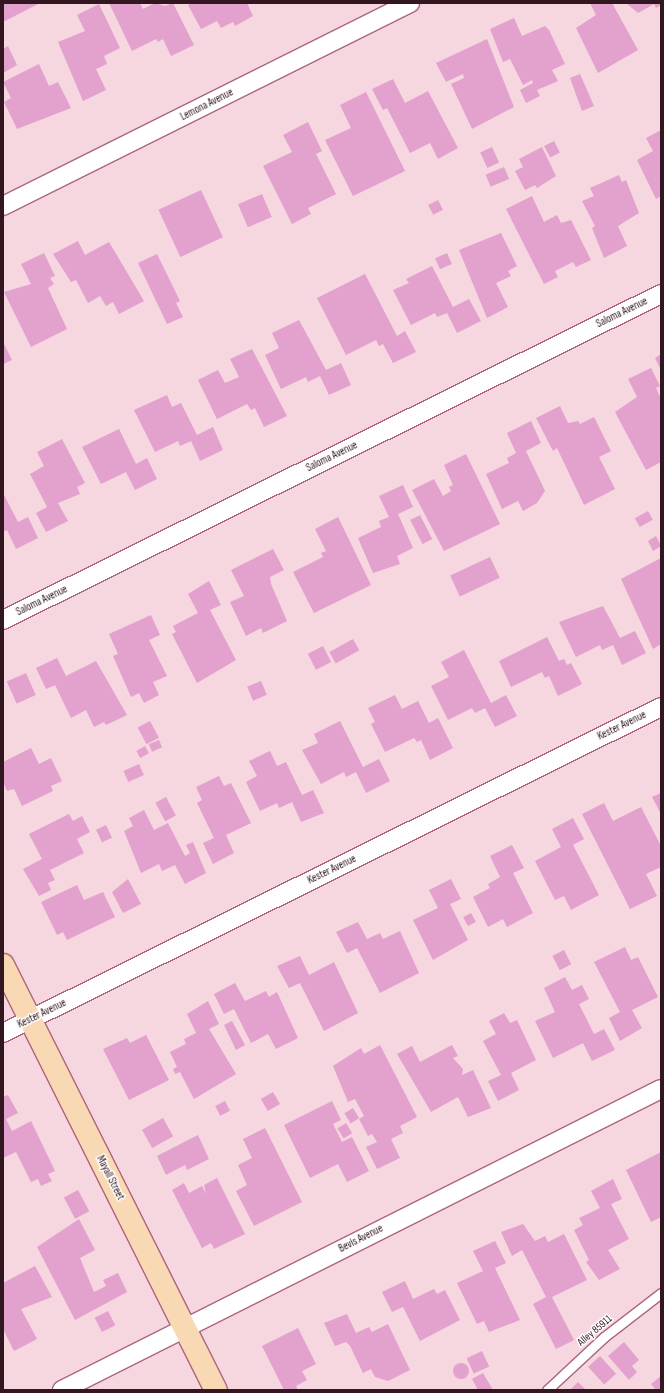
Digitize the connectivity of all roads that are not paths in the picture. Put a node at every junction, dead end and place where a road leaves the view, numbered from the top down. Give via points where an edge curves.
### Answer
1 (410, 3) edge
2 (5, 200) edge
3 (661, 294) edge
4 (3, 620) edge
5 (661, 707) edge
6 (3, 965) edge
7 (30, 1020) junction
8 (3, 1033) edge
9 (661, 1088) edge
10 (661, 1293) edge
11 (185, 1327) junction
12 (62, 1390) edge
13 (216, 1390) edge
14 (547, 1390) edge

1 - 2 street, Lemona Avenue
3 - 4 street, Saloma Avenue
5 - 7 street, Kester Avenue
6 - 7 street, Mayall Street
7 - 8 street, Kester Avenue
7 - 11 street, Mayall Street
9 - 11 street, Bevis Avenue
10 - 14 lane, Alley 85911 via 604,1337
11 - 12 street, Bevis Avenue
11 - 13 street, Mayall Street

